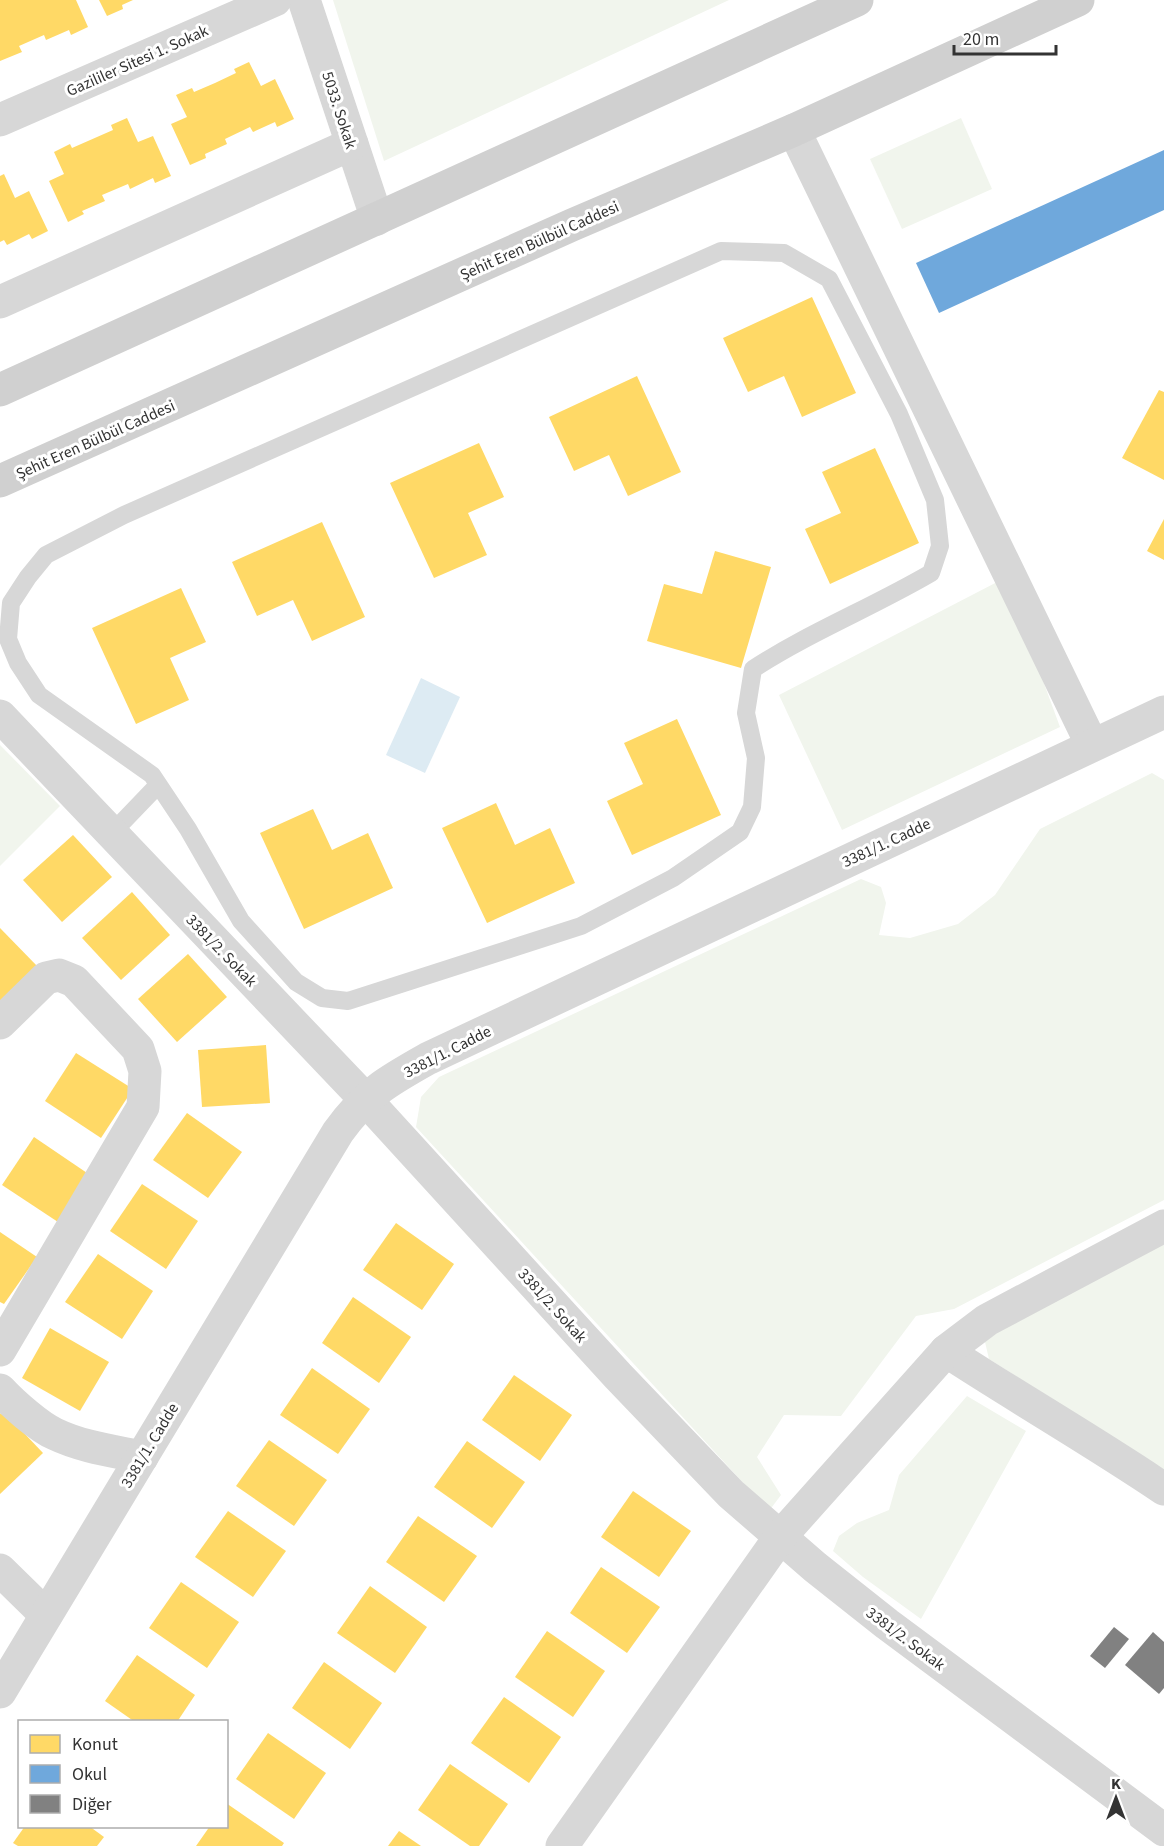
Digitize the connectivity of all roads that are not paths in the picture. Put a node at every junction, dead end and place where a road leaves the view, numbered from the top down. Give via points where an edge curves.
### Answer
1 (274, 0) edge
2 (304, 0) edge
3 (857, 0) edge
4 (1078, 0) edge
5 (0, 120) edge
6 (794, 130) junction
7 (352, 144) junction
8 (377, 219) junction
9 (0, 302) edge
10 (0, 390) edge
11 (0, 481) edge
12 (1164, 712) edge
13 (0, 716) edge
14 (1092, 745) junction
15 (158, 785) junction
16 (111, 834) junction
17 (0, 1023) edge
18 (365, 1099) junction
19 (1164, 1226) edge
20 (0, 1350) edge
21 (946, 1351) junction
22 (0, 1390) edge
23 (142, 1457) junction
24 (1164, 1489) edge
25 (780, 1537) junction
26 (0, 1570) edge
27 (46, 1615) junction
28 (0, 1692) edge
29 (1164, 1830) edge
30 (562, 1846) edge

1 - 5 street, Gazililer Sitesi 1. Sokak
2 - 7 street, 5033. Sokak
3 - 8 main road
4 - 6 main road, Şehit Eren Bülbül Caddesi
6 - 11 main road, Şehit Eren Bülbül Caddesi
6 - 14 street
7 - 8 street, 5033. Sokak
7 - 9 street
8 - 10 main road
12 - 14 street, 3381/1. Cadde
13 - 16 street, 3381/2. Sokak
14 - 18 street, 3381/1. Cadde via 429,1058
15 - 15 lane via 241,921 296,982 322,998 348,1001 581,926 673,878 740,832 752,807 756,758 746,713 753,669 931,573 940,546 935,500 908,435 829,279 784,253 721,251 124,515 46,555 11,603 8,639 18,663 39,695 152,775
15 - 16 lane
16 - 18 street, 3381/2. Sokak
17 - 20 street via 46,978 59,975 74,981 138,1049 145,1071 143,1107
18 - 23 street, 3381/1. Cadde via 338,1132
18 - 25 street, 3381/2. Sokak via 626,1385 731,1494
19 - 21 street via 987,1320
21 - 24 street
21 - 25 street
22 - 23 street via 54,1434
23 - 27 street, 3381/1. Cadde
25 - 29 street, 3381/2. Sokak via 887,1624
25 - 30 street
26 - 27 street
27 - 28 street, 3381/1. Cadde

